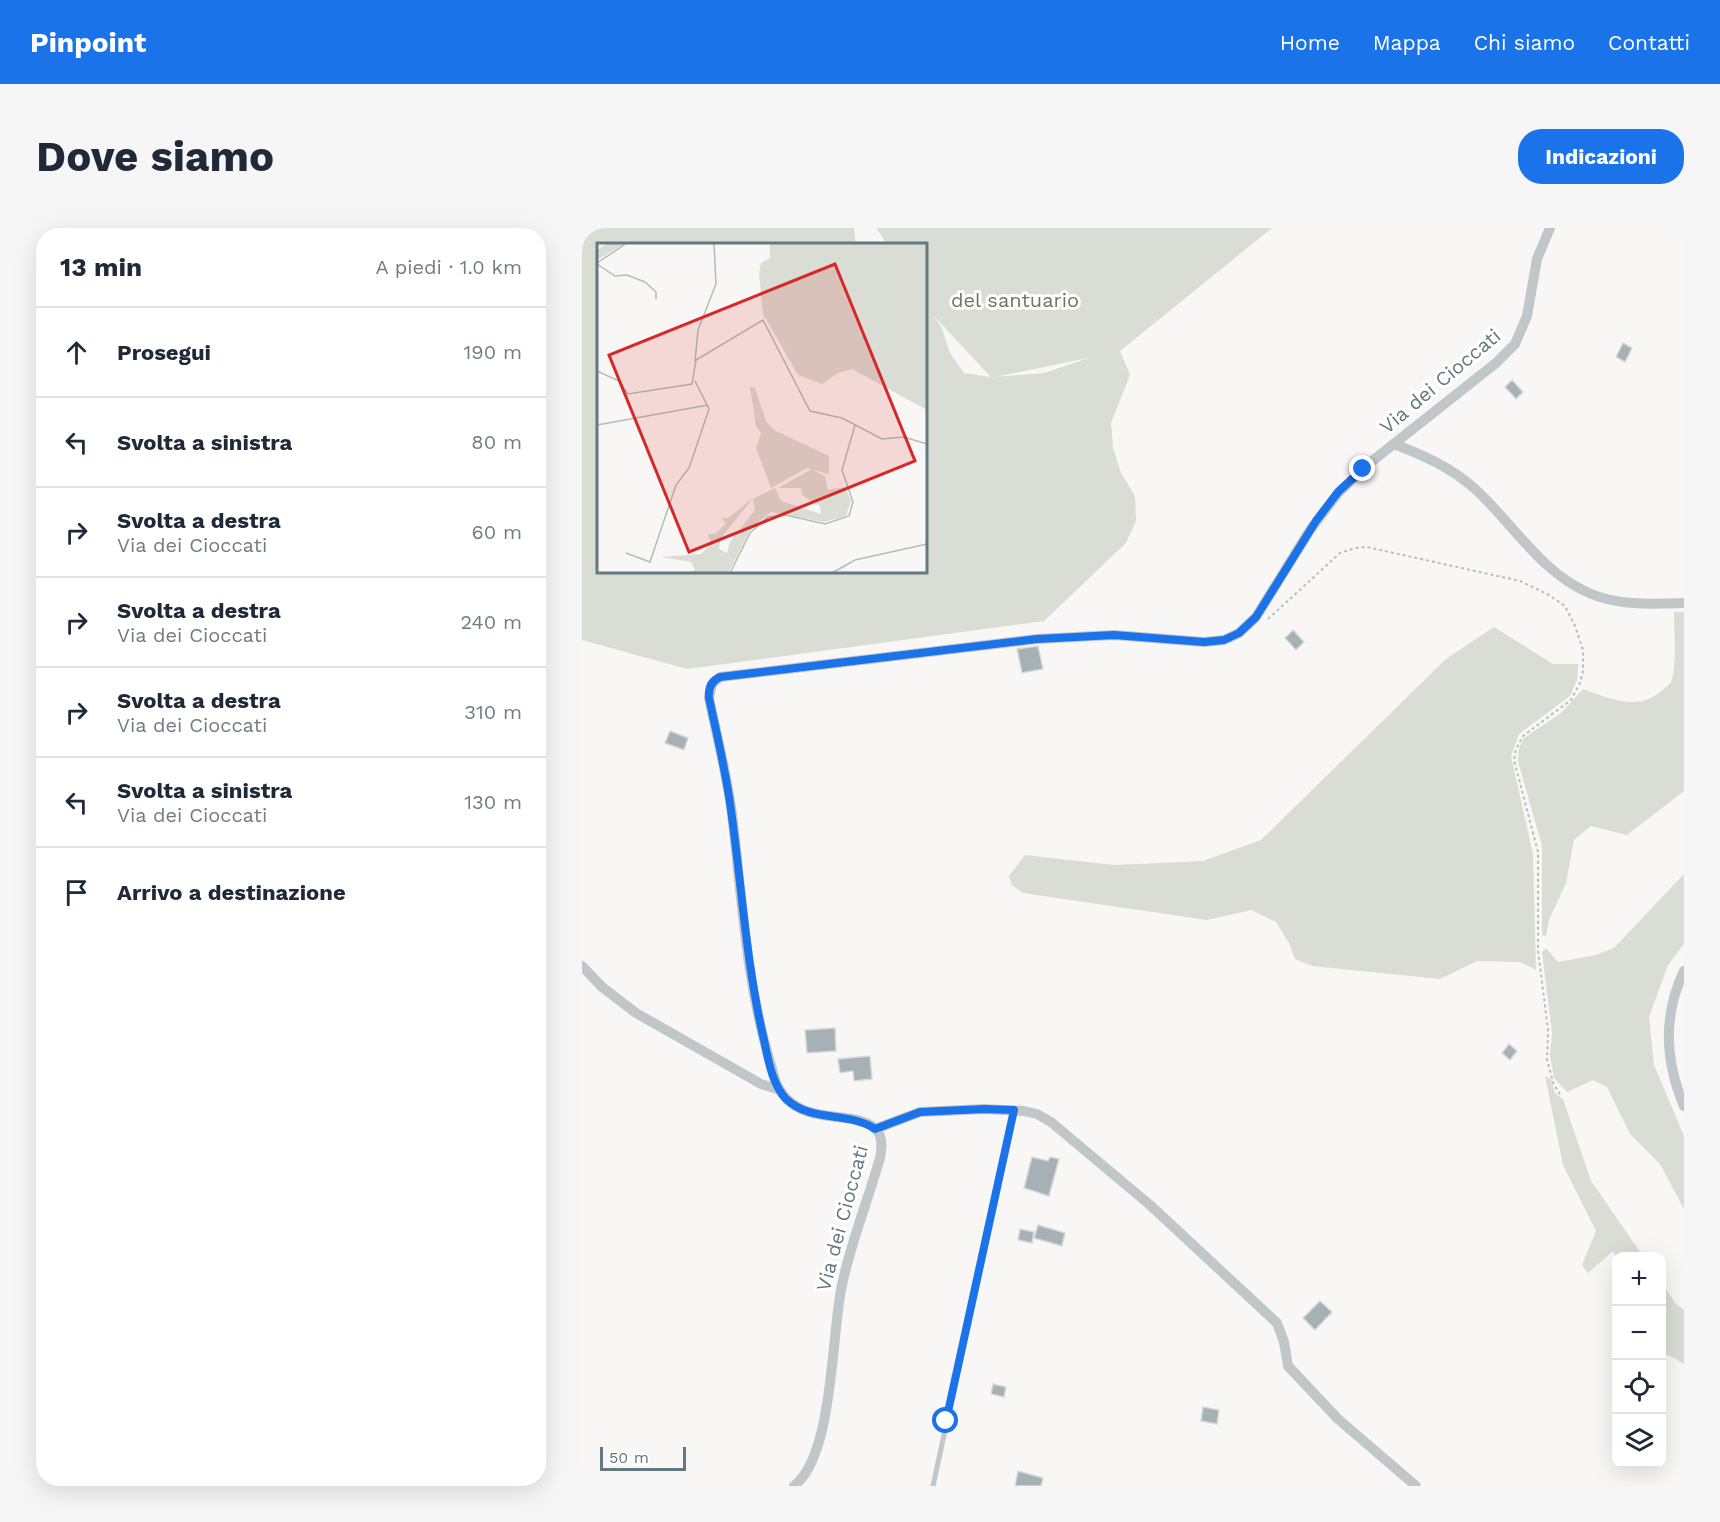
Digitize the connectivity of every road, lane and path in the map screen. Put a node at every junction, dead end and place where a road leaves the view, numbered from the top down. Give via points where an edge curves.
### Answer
1 (1550, 228) edge
2 (1394, 444) junction
3 (1684, 603) edge
4 (1267, 620) dead end
5 (582, 966) edge
6 (1684, 971) edge
7 (780, 1090) junction
8 (1560, 1094) dead end
9 (1684, 1106) edge
10 (1014, 1110) junction
11 (875, 1129) junction
12 (794, 1486) edge
13 (933, 1486) edge
14 (1416, 1486) edge

1 - 2 street, Via dei Cioccati via 1537,259 1527,316 1515,344
2 - 3 street via 1435,461 1461,478 1547,565 1581,590 1630,603
2 - 7 street, Via dei Cioccati via 1333,498 1256,617 1239,633 1224,640 1114,635 1037,639 720,677 713,681 709,698 730,799 750,972 764,1041
4 - 8 path via 1340,553 1367,547 1520,581 1565,606 1583,650 1580,683 1571,700 1523,736 1514,760 1538,852 1538,950 1548,1030 1547,1060
5 - 7 street via 636,1013 761,1084
6 - 9 street via 1673,998 1668,1030 1674,1078
7 - 11 street, Via dei Cioccati via 804,1110 857,1121
10 - 11 street via 920,1112
10 - 13 lane
10 - 14 street via 1037,1114 1051,1122 1150,1204 1277,1323 1288,1366 1338,1419
11 - 12 street, Via dei Cioccati via 881,1139 881,1153 842,1285 822,1424 810,1465

